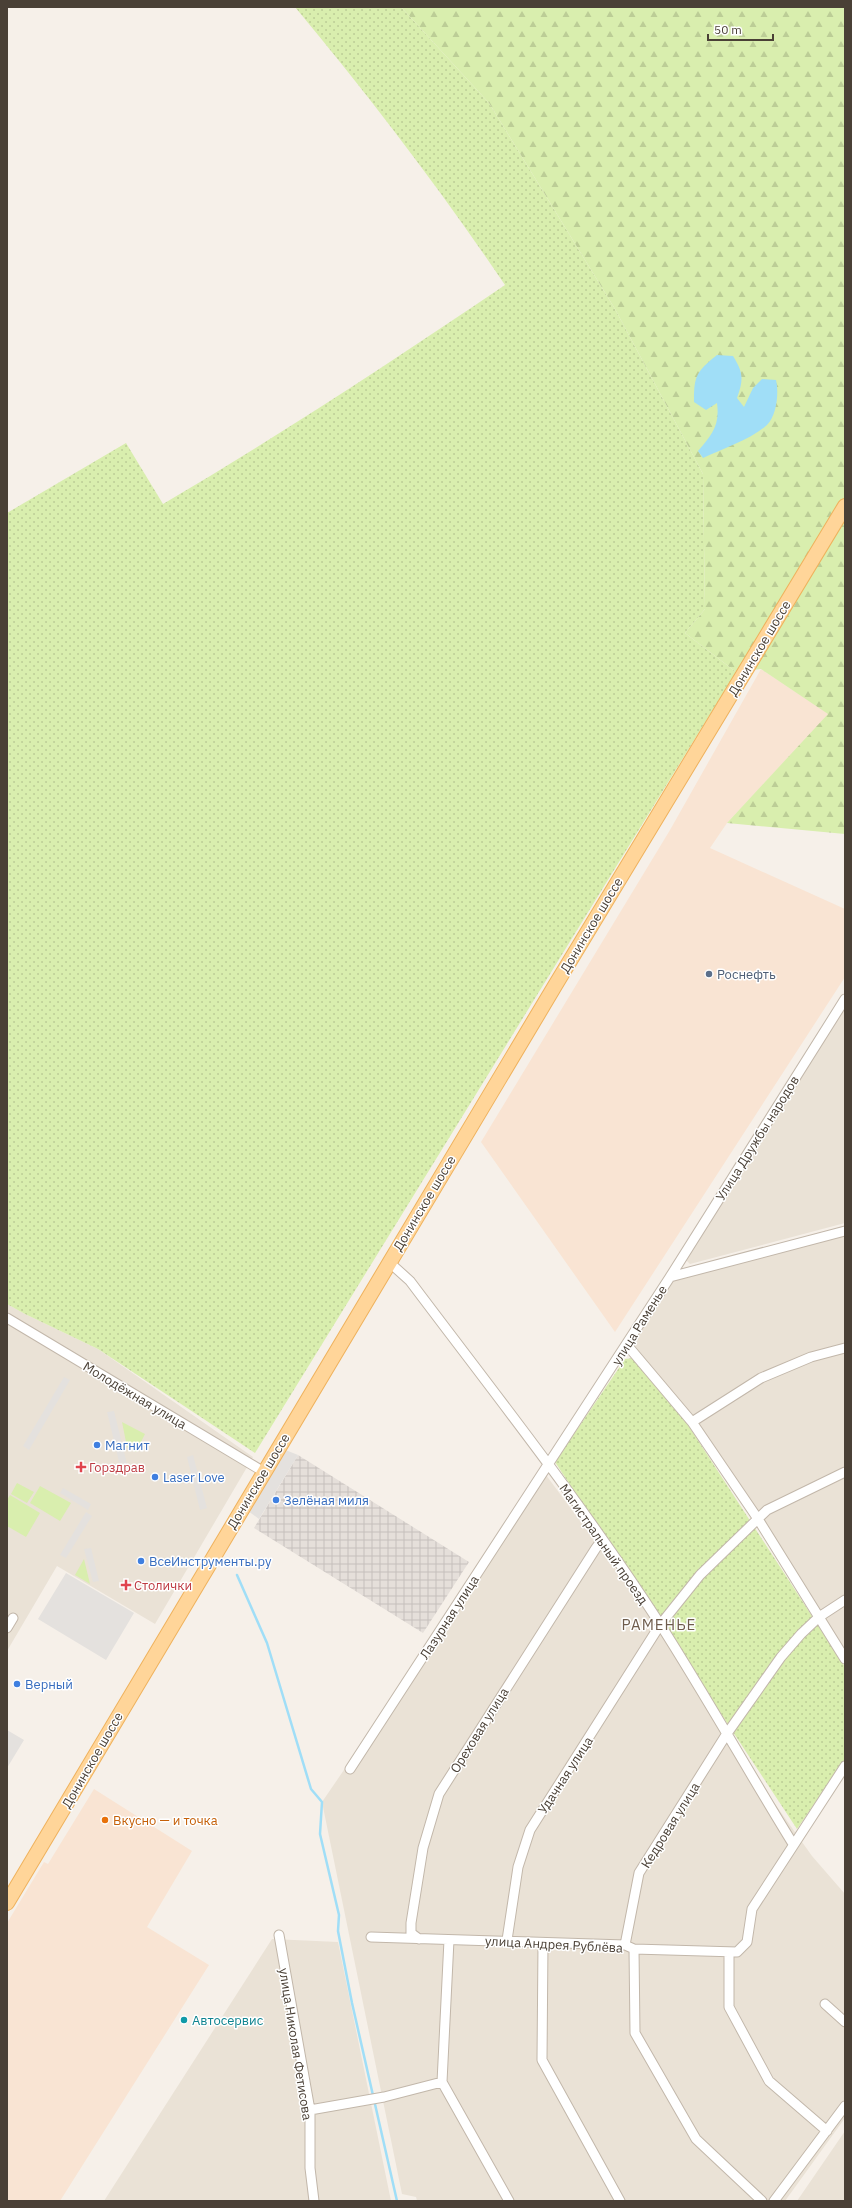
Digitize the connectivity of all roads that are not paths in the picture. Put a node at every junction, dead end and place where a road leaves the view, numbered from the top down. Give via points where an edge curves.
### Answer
1 (845, 506) edge
2 (845, 999) edge
3 (845, 1231) edge
4 (389, 1262) junction
5 (670, 1277) junction
6 (7, 1318) edge
7 (627, 1345) junction
8 (845, 1348) edge
9 (692, 1422) junction
10 (549, 1464) junction
11 (264, 1472) junction
12 (845, 1472) edge
13 (758, 1519) junction
14 (602, 1540) junction
15 (845, 1600) edge
16 (819, 1617) junction
17 (13, 1618) dead end
18 (660, 1625) junction
19 (7, 1628) edge
20 (845, 1659) edge
21 (726, 1734) junction
22 (845, 1766) edge
23 (350, 1769) dead end
24 (793, 1844) junction
25 (7, 1903) edge
26 (279, 1935) dead end
27 (371, 1937) dead end
28 (419, 1939) junction
29 (449, 1940) junction
30 (506, 1940) junction
31 (542, 1944) junction
32 (630, 1947) junction
33 (733, 1952) junction
34 (825, 2004) dead end
35 (845, 2022) edge
36 (442, 2082) junction
37 (845, 2106) edge
38 (310, 2110) junction
39 (827, 2131) junction
40 (314, 2201) edge
41 (509, 2201) edge
42 (620, 2201) edge
43 (762, 2201) edge
44 (774, 2201) edge

1 - 4 main road, Донинское шоссе
2 - 5 street, Улица Дружбы народов
3 - 5 street, улица Раменье
4 - 10 street, Магистральный проезд via 410,1281
4 - 11 main road, Донинское шоссе
5 - 7 street, улица Раменье
6 - 11 street, Молодёжная улица
7 - 9 street
7 - 10 street, улица Раменье
8 - 9 street via 811,1357 761,1378
9 - 13 street
10 - 14 street, Магистральный проезд
10 - 23 street, Лазурная улица
11 - 25 main road, Донинское шоссе
12 - 13 street, Удачная улица via 767,1510
13 - 16 street
13 - 18 street, Удачная улица via 700,1575
14 - 18 street, Магистральный проезд
14 - 28 street, Ореховая улица via 438,1794 423,1848 411,1922 411,1932
15 - 16 street, Кедровая улица
16 - 20 street
16 - 21 street, Кедровая улица via 781,1657
17 - 19 street
18 - 21 street, Магистральный проезд
18 - 30 street, Удачная улица via 530,1830 518,1867
21 - 24 street, Магистральный проезд
21 - 32 street, Кедровая улица via 639,1873
22 - 24 street
24 - 33 street via 752,1909 747,1942
26 - 38 street, улица Николая Фетисова
27 - 28 street, улица Андрея Рублёва
28 - 29 street, улица Андрея Рублёва
29 - 30 street, улица Андрея Рублёва
29 - 36 street
30 - 31 street, улица Андрея Рублёва
31 - 32 street, улица Андрея Рублёва
31 - 42 street via 542,2060
32 - 33 street, улица Андрея Рублёва
32 - 43 street, Кедровая улица via 634,2033 696,2139
33 - 39 street via 728,2007 769,2081
34 - 35 street
36 - 38 street via 384,2097
36 - 41 street
37 - 39 street
38 - 40 street, улица Николая Фетисова via 310,2168
39 - 44 street

